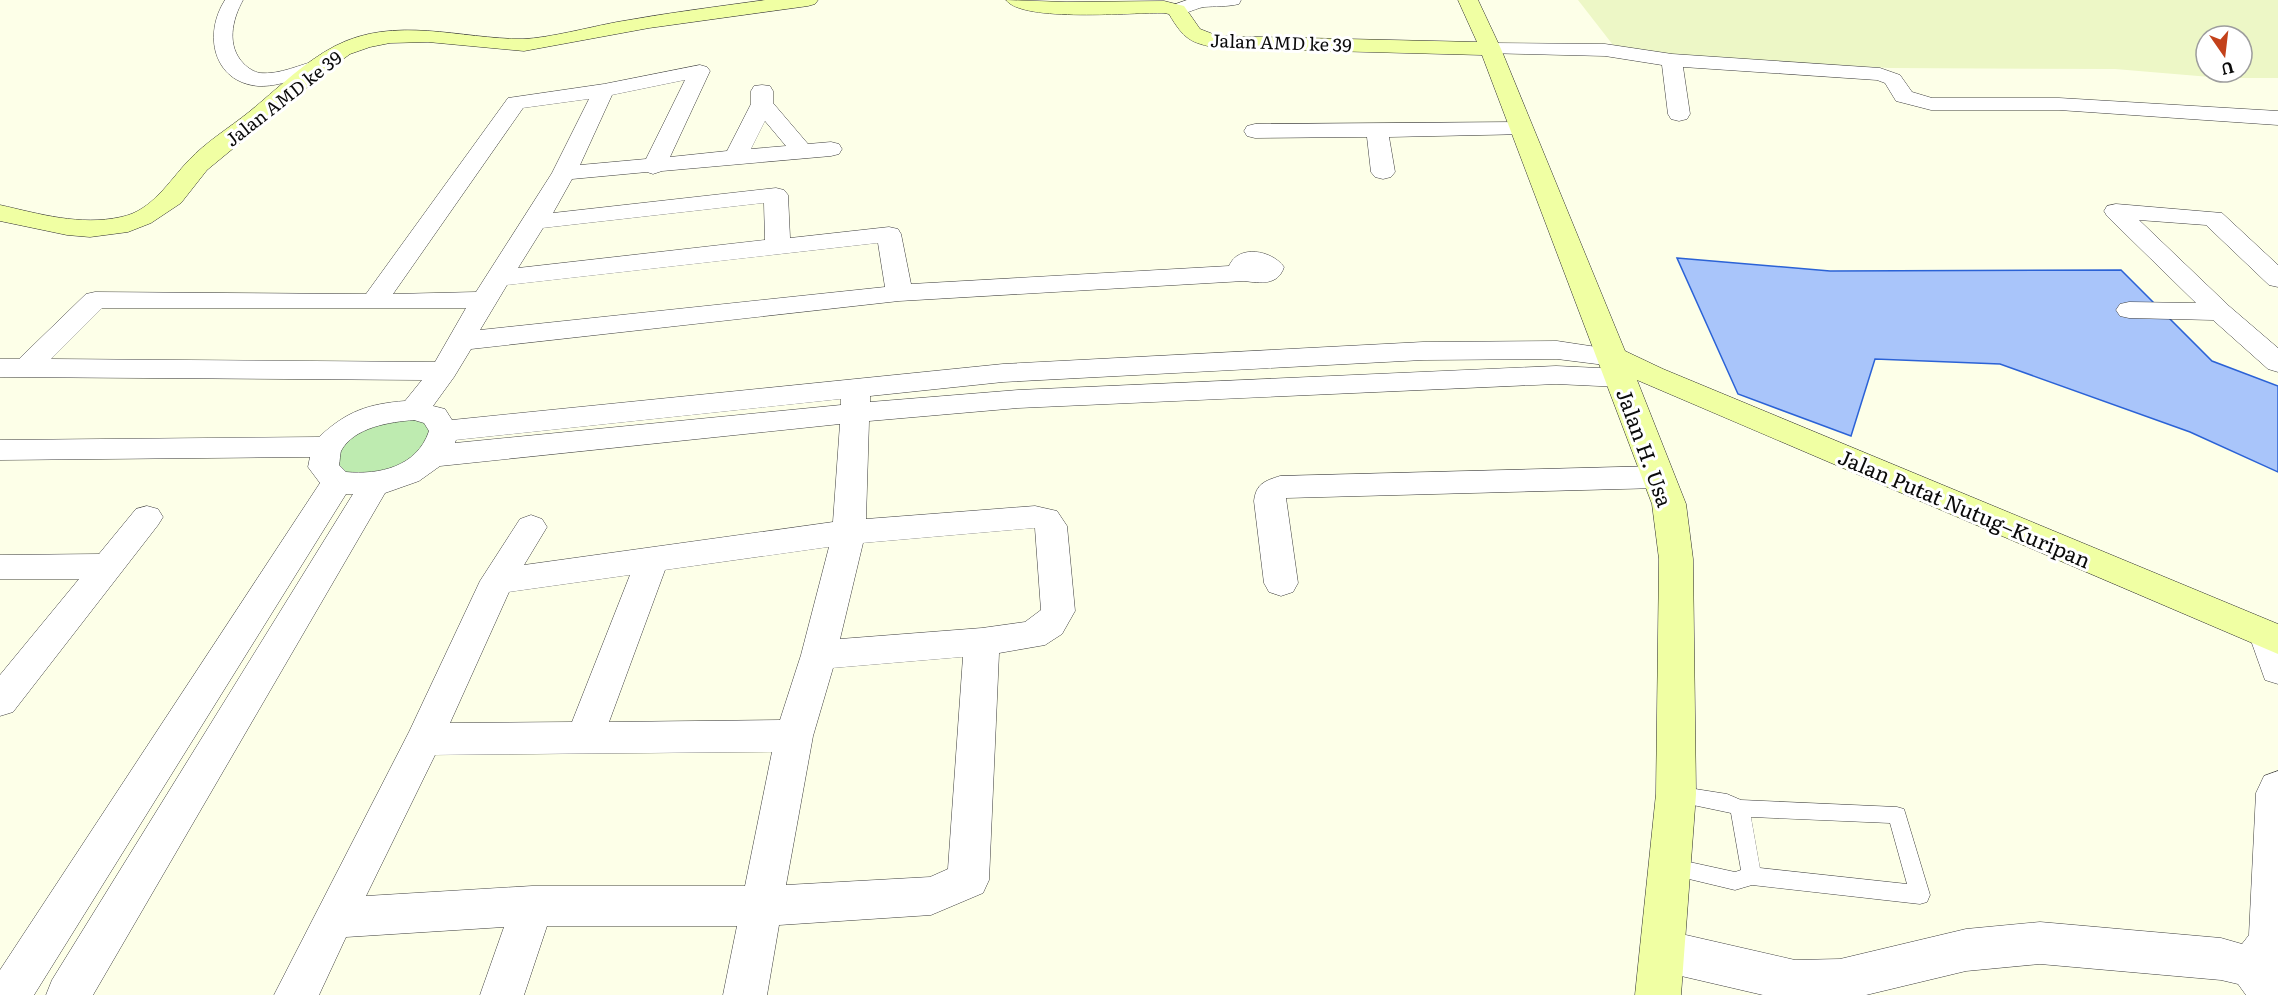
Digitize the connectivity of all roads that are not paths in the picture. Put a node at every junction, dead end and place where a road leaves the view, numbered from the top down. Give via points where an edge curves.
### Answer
1 (234, 0) edge
2 (1016, 0) edge
3 (1232, 0) edge
4 (1468, 0) edge
5 (794, 1) edge
6 (1146, 3) edge
7 (1177, 10) junction
8 (1490, 49) junction
9 (1672, 60) junction
10 (319, 66) junction
11 (604, 90) junction
12 (1679, 114) dead end
13 (2278, 118) edge
14 (1522, 129) junction
15 (1377, 130) junction
16 (1255, 131) dead end
17 (831, 149) dead end
18 (802, 151) junction
19 (735, 158) junction
20 (653, 167) junction
21 (1383, 172) dead end
22 (564, 173) junction
23 (0, 213) edge
24 (535, 222) junction
25 (778, 246) junction
26 (501, 278) junction
27 (2278, 279) edge
28 (1272, 280) dead end
29 (899, 293) junction
30 (484, 300) junction
31 (374, 302) junction
32 (2129, 310) dead end
33 (2220, 312) junction
34 (462, 341) junction
35 (2278, 363) edge
36 (13, 368) edge
37 (1629, 370) junction
38 (444, 371) junction
39 (855, 401) junction
40 (414, 410) junction
41 (439, 443) junction
42 (327, 447) junction
43 (0, 450) edge
44 (1659, 477) junction
45 (337, 482) junction
46 (375, 484) junction
47 (147, 517) dead end
48 (531, 527) dead end
49 (849, 532) junction
50 (654, 558) junction
51 (107, 566) junction
52 (0, 567) edge
53 (497, 581) junction
54 (1281, 583) dead end
55 (2272, 637) edge
56 (982, 642) junction
57 (819, 655) junction
58 (2278, 670) edge
59 (0, 701) edge
60 (794, 736) junction
61 (584, 738) junction
62 (424, 739) junction
63 (2278, 788) edge
64 (1676, 794) junction
65 (1740, 808) junction
66 (1671, 867) junction
67 (1752, 876) junction
68 (532, 906) junction
69 (762, 906) junction
70 (334, 918) junction
71 (1664, 951) junction
72 (2263, 981) edge
73 (9, 995) edge
74 (68, 995) edge
75 (296, 995) edge
76 (502, 995) edge
77 (745, 995) edge
78 (1658, 995) edge

1 - 10 street via 221,32 223,51 236,67 252,78 275,78
2 - 6 street via 1052,8
3 - 7 street via 1199,2
4 - 8 street, Jalan H. Usa
5 - 10 street, Jalan AMD ke 39 via 524,45 440,36 390,37 349,48
6 - 7 street
7 - 8 street, Jalan AMD ke 39 via 1191,34 1218,42
8 - 9 street via 1605,50
8 - 14 street, Jalan H. Usa
9 - 12 street
9 - 13 street via 1880,74 1893,79 1904,96 1931,104 2059,104
10 - 23 street, Jalan AMD ke 39 via 198,165 172,198 142,218 90,229
11 - 20 street via 700,71
11 - 22 street
11 - 31 street via 516,103
14 - 15 street
14 - 37 street, Jalan H. Usa
15 - 16 street
15 - 21 street
17 - 18 street
18 - 19 street
18 - 19 street via 762,97
19 - 20 street
20 - 22 street
22 - 24 street
24 - 25 street via 776,195
24 - 26 street
25 - 26 street
25 - 29 street via 889,234
26 - 30 street
27 - 33 street via 2213,218 2116,211
28 - 29 street via 1271,267 1257,259 1241,265 1244,273
29 - 34 street
30 - 31 street
30 - 34 street
31 - 36 street via 95,300
32 - 33 street
33 - 35 street
34 - 38 street
36 - 38 street
37 - 39 street via 1018,399
37 - 44 street, Jalan H. Usa
37 - 55 street, Jalan Putat Nutug–Kuripan
38 - 40 street
39 - 41 street
39 - 49 street
40 - 41 street via 435,416
40 - 42 street via 381,413 349,426
41 - 46 street via 408,474
42 - 43 street
42 - 45 street via 322,467
44 - 54 street via 1280,487 1271,491 1270,501
44 - 64 street, Jalan H. Usa via 1669,504 1676,559
45 - 46 street
45 - 73 street
46 - 74 street
47 - 51 street
48 - 53 street
49 - 50 street
49 - 56 street via 1046,519 1051,526 1058,610 1050,624 1033,635
49 - 57 street
50 - 53 street
50 - 61 street
51 - 52 street
51 - 59 street
53 - 62 street
55 - 58 street
56 - 57 street
56 - 69 street via 968,880 931,896
57 - 60 street
60 - 61 street
60 - 69 street
61 - 62 street
62 - 70 street
63 - 72 street via 2270,942
64 - 65 lane via 1727,802
64 - 66 street, Jalan H. Usa
65 - 67 lane
65 - 67 lane via 1897,815 1920,895
66 - 67 lane via 1735,881
66 - 71 street, Jalan H. Usa
68 - 69 street
68 - 70 street
68 - 76 street
69 - 77 street
70 - 75 street
71 - 72 street via 1795,981 1840,980 1966,950 2040,943 2221,959
71 - 78 street, Jalan H. Usa

